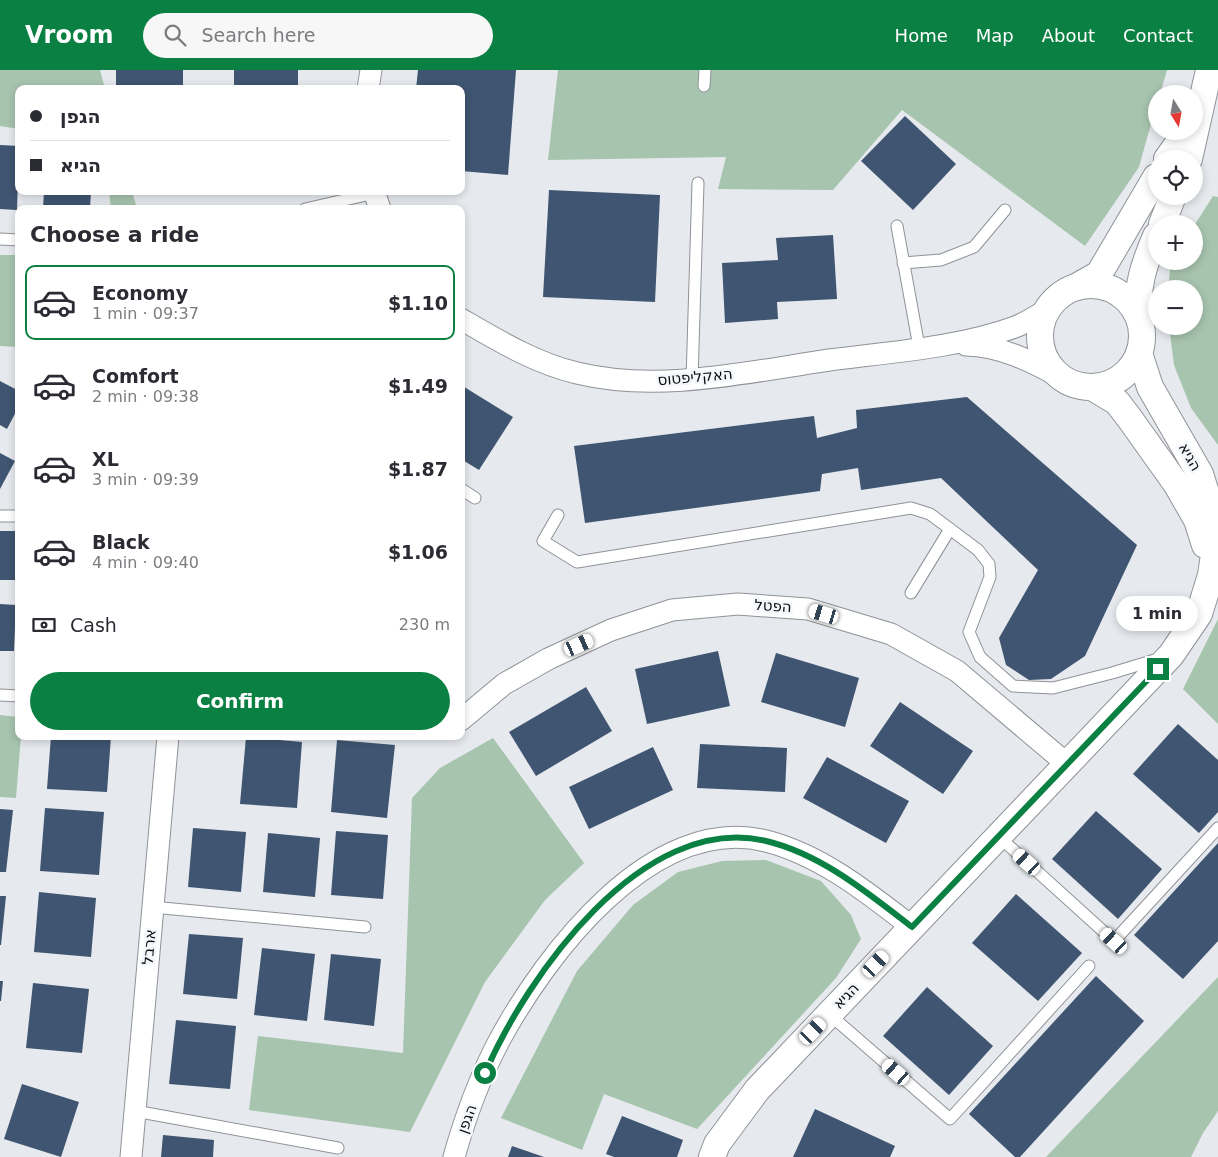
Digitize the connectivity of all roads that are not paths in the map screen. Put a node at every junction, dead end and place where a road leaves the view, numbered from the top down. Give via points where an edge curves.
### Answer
1 (371, 70) edge
2 (705, 70) edge
3 (1209, 70) edge
4 (369, 85) edge
5 (704, 86) dead end
6 (1203, 90) edge
7 (698, 183) dead end
8 (1148, 191) edge
9 (376, 198) edge
10 (331, 205) edge
11 (1005, 210) dead end
12 (897, 226) dead end
13 (0, 239) edge
14 (15, 240) edge
15 (1148, 255) edge
16 (903, 263) junction
17 (1076, 287) junction
18 (1045, 311) junction
19 (1139, 318) junction
20 (465, 321) edge
21 (940, 344) junction
22 (919, 347) junction
23 (1139, 353) junction
24 (1058, 376) junction
25 (692, 380) junction
26 (1092, 387) junction
27 (465, 492) edge
28 (475, 498) dead end
29 (0, 516) edge
30 (15, 516) edge
31 (558, 516) dead end
32 (950, 529) junction
33 (1212, 567) junction
34 (910, 593) dead end
35 (1171, 655) junction
36 (0, 694) edge
37 (15, 696) edge
38 (465, 717) edge
39 (168, 740) edge
40 (1067, 764) junction
41 (1218, 828) edge
42 (998, 836) junction
43 (152, 908) junction
44 (912, 927) junction
45 (365, 928) dead end
46 (1089, 966) dead end
47 (829, 1014) junction
48 (135, 1111) junction
49 (338, 1148) dead end
50 (131, 1157) edge
51 (454, 1157) edge
52 (712, 1157) edge

1 - 4 street
2 - 5 lane
3 - 6 street
7 - 25 lane
8 - 17 street via 1099,274
9 - 10 lane
11 - 16 lane via 974,248 941,260
12 - 16 lane
13 - 14 lane
15 - 19 street via 1141,272 1137,298
16 - 22 lane
17 - 18 street via 1064,292
17 - 19 street via 1091,284 1107,287 1131,304
18 - 21 street, האקליפטוס via 1008,329
18 - 24 street via 1039,339 1042,353
19 - 23 street via 1142,335
20 - 25 street, האקליפטוס via 518,353 578,373 634,381
21 - 22 street, האקליפטוס
21 - 24 street, האקליפטוס via 979,345 1021,356
22 - 25 street, האקליפטוס
23 - 26 street via 1121,378
23 - 33 street, הגיא via 1150,387 1200,474 1215,531
24 - 26 street via 1074,384
26 - 33 street, הגיא via 1117,402 1177,485 1197,520
27 - 28 lane
29 - 30 lane
31 - 32 lane via 543,541 577,562 911,508 930,514
32 - 34 lane
32 - 35 lane via 978,550 989,564 990,577 969,632 980,657 1013,686 1053,688
33 - 35 street, הגיא via 1199,614
35 - 40 street, הגיא
36 - 37 lane
38 - 40 street, הפטל via 504,684 548,659 611,630 672,610 738,604 798,608 891,634 957,671
39 - 43 street, ארבל
40 - 42 street, הגיא
41 - 42 lane via 1114,941
42 - 44 street, הגיא
43 - 45 lane
43 - 48 street, ארבל
44 - 47 street, הגיא
44 - 51 street, הגפן via 858,886 806,856 765,841 723,838 681,847 642,870 595,908 550,962 499,1041 464,1121
46 - 47 lane via 950,1119
47 - 52 street, הגיא via 757,1090 717,1144
48 - 49 lane
48 - 50 street, ארבל

